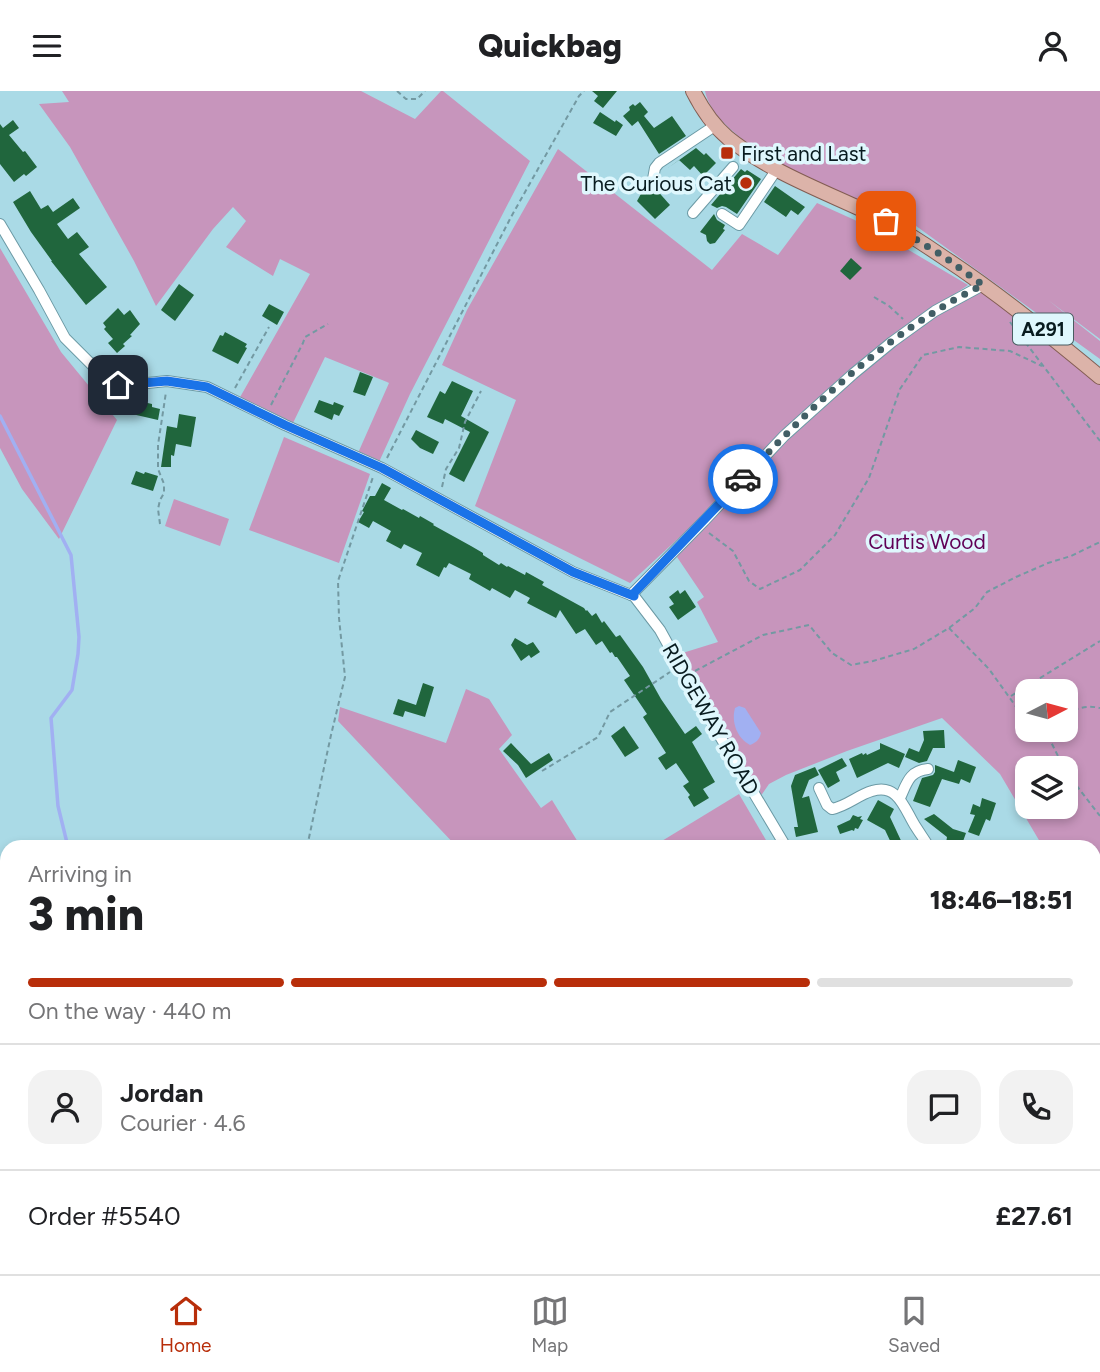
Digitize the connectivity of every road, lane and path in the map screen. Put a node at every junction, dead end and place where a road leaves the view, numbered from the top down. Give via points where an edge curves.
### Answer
1 (397, 91) edge
2 (425, 91) edge
3 (584, 91) edge
4 (693, 91) edge
5 (716, 124) junction
6 (745, 150) junction
7 (777, 169) junction
8 (653, 179) dead end
9 (692, 212) dead end
10 (722, 213) dead end
11 (0, 224) edge
12 (983, 285) junction
13 (874, 297) dead end
14 (1005, 315) dead end
15 (328, 324) dead end
16 (269, 327) dead end
17 (910, 329) junction
18 (1042, 366) junction
19 (1100, 377) edge
20 (167, 381) junction
21 (481, 391) dead end
22 (229, 398) junction
23 (265, 415) junction
24 (1100, 441) edge
25 (382, 468) junction
26 (439, 499) junction
27 (160, 524) dead end
28 (699, 526) junction
29 (1100, 542) edge
30 (633, 595) junction
31 (948, 628) junction
32 (1100, 641) edge
33 (682, 671) junction
34 (1010, 697) junction
35 (1015, 704) edge
36 (1100, 708) edge
37 (1078, 709) edge
38 (928, 769) dead end
39 (542, 771) dead end
40 (819, 788) dead end
41 (1078, 788) edge
42 (900, 798) junction
43 (1100, 816) edge
44 (308, 840) edge
45 (782, 840) edge
46 (924, 840) edge

1 - 2 path via 406,99 417,99
3 - 25 path via 511,217
4 - 5 main road, A291
5 - 6 main road, A291
5 - 8 street via 659,163
6 - 7 main road, A291
6 - 9 street
7 - 10 street via 739,225
7 - 12 main road, A291 via 886,221
11 - 20 street via 65,338 110,383
12 - 17 street
12 - 19 main road, A291
13 - 17 path via 899,314
14 - 18 path
15 - 23 path via 305,337
16 - 22 path
17 - 28 street via 784,436
18 - 24 path
18 - 28 path via 1010,351 960,347 923,355 900,389 869,478 835,535 800,570 760,589 749,581 733,551
20 - 22 street via 207,387
20 - 27 path via 158,445 158,469 164,484
21 - 26 path via 446,469
22 - 23 street
23 - 25 street
25 - 26 street
25 - 44 path via 373,477 338,581 345,677
26 - 30 street via 573,572
28 - 30 street
29 - 31 path via 988,592
30 - 33 street, RIDGEWAY ROAD via 660,630
31 - 33 path via 914,649 851,665 832,653 809,625 763,635
31 - 34 path
32 - 34 path
33 - 39 path via 610,712 598,737
33 - 45 street, RIDGEWAY ROAD
34 - 35 path
36 - 37 path
38 - 42 street via 913,773
40 - 42 street via 827,805 835,809 882,789
41 - 43 path
42 - 46 street

